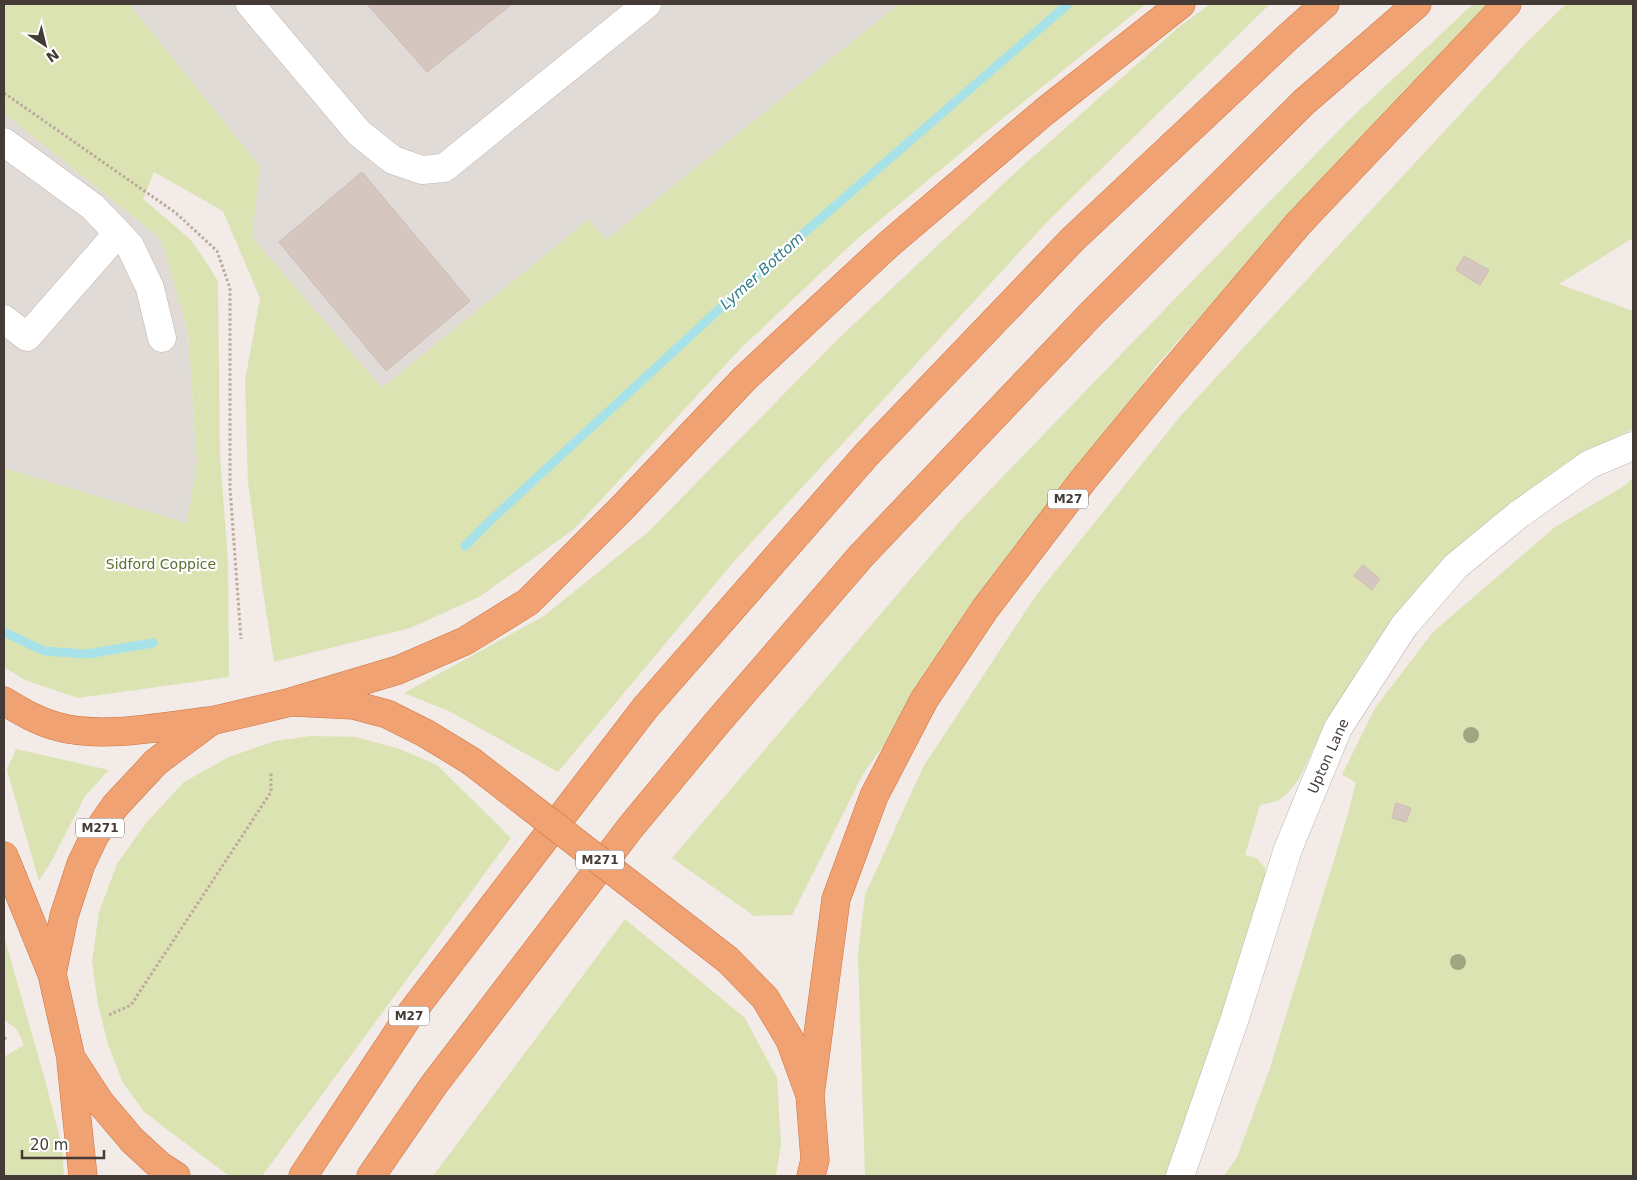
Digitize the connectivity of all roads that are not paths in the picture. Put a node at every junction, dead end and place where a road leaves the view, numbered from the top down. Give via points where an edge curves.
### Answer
1 (250, 4) edge
2 (647, 4) edge
3 (1181, 4) edge
4 (1325, 4) edge
5 (1417, 4) edge
6 (1508, 4) edge
7 (4, 142) edge
8 (118, 233) junction
9 (4, 319) edge
10 (162, 338) dead end
11 (1633, 446) edge
12 (4, 701) edge
13 (291, 702) junction
14 (211, 721) junction
15 (4, 856) edge
16 (52, 974) junction
17 (71, 1058) junction
18 (810, 1095) junction
19 (167, 1171) edge
20 (814, 1171) edge
21 (83, 1176) edge
22 (303, 1176) edge
23 (371, 1176) edge
24 (1180, 1176) edge

1 - 2 street via 359,133 393,160 422,170 444,168
3 - 13 highway via 1044,112 882,250 745,378 623,508 528,602 465,641 398,670
4 - 22 highway, M27 via 1073,239 867,454 658,693 408,1017
5 - 23 highway via 1297,109 1092,313 861,556 630,828 433,1086
6 - 18 highway, M27 via 1299,223 1170,374 1084,479 985,609 924,700 874,796 836,899
7 - 8 street via 93,207
8 - 9 street via 27,337
8 - 10 street via 130,246 150,288
11 - 24 street, Upton Lane via 1590,464 1518,515 1456,566 1404,626 1338,728 1288,849 1235,1018
12 - 14 highway, M271 via 49,724 77,730 134,730
13 - 14 highway, M271
13 - 18 highway, M271, bridge via 353,705 387,714 472,761 728,960 765,998 790,1040
14 - 16 highway, M271 via 156,762 115,806 95,835 81,864 64,916
15 - 16 highway, M271
16 - 17 highway, M271
17 - 19 highway, M271 via 99,1101 132,1140
17 - 21 highway
18 - 20 highway, M271

